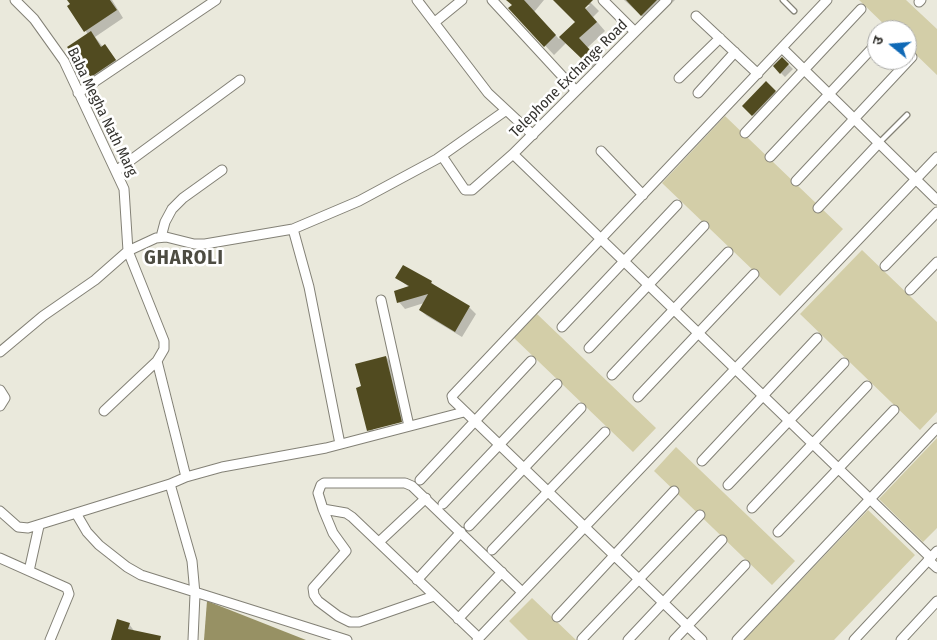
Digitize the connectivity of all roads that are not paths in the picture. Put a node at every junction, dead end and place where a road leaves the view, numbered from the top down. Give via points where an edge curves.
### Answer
1 (16, 0) edge
2 (216, 0) edge
3 (417, 0) edge
4 (462, 0) edge
5 (492, 0) edge
6 (604, 0) edge
7 (667, 0) edge
8 (782, 0) edge
9 (827, 0) edge
10 (861, 9) dead end
11 (794, 11) dead end
12 (696, 16) dead end
13 (435, 22) junction
14 (636, 32) junction
15 (720, 38) junction
16 (782, 48) junction
17 (735, 52) junction
18 (867, 54) edge
19 (804, 69) junction
20 (900, 70) edge
21 (758, 74) junction
22 (679, 78) dead end
23 (240, 80) dead end
24 (576, 91) junction
25 (78, 93) junction
26 (698, 93) dead end
27 (829, 94) junction
28 (505, 111) junction
29 (907, 115) dead end
30 (854, 119) junction
31 (745, 132) dead end
32 (532, 135) junction
33 (879, 143) junction
34 (601, 151) dead end
35 (513, 154) junction
36 (442, 156) junction
37 (770, 157) dead end
38 (937, 157) edge
39 (222, 170) dead end
40 (116, 171) junction
41 (916, 179) junction
42 (796, 181) dead end
43 (643, 195) junction
44 (937, 200) edge
45 (677, 204) dead end
46 (818, 208) dead end
47 (937, 212) edge
48 (704, 226) dead end
49 (293, 229) junction
50 (161, 237) junction
51 (601, 239) junction
52 (128, 251) junction
53 (728, 252) dead end
54 (624, 261) junction
55 (937, 262) edge
56 (885, 266) dead end
57 (754, 274) dead end
58 (648, 285) junction
59 (910, 290) dead end
60 (382, 300) dead end
61 (674, 309) junction
62 (562, 327) dead end
63 (698, 333) junction
64 (817, 338) dead end
65 (588, 348) dead end
66 (0, 352) edge
67 (157, 361) junction
68 (531, 361) dead end
69 (844, 363) dead end
70 (735, 369) junction
71 (612, 375) dead end
72 (557, 384) dead end
73 (867, 386) dead end
74 (0, 390) edge
75 (764, 396) junction
76 (638, 397) dead end
77 (0, 406) edge
78 (581, 408) dead end
79 (894, 410) dead end
80 (104, 411) dead end
81 (464, 412) junction
82 (789, 420) junction
83 (474, 422) junction
84 (409, 426) junction
85 (937, 428) edge
86 (605, 432) dead end
87 (340, 444) junction
88 (813, 444) junction
89 (499, 445) junction
90 (702, 461) dead end
91 (524, 469) junction
92 (839, 469) junction
93 (186, 477) junction
94 (420, 480) dead end
95 (170, 484) junction
96 (728, 485) dead end
97 (674, 491) dead end
98 (548, 492) junction
99 (426, 498) junction
100 (870, 499) junction
101 (443, 504) dead end
102 (752, 508) dead end
103 (323, 509) junction
104 (0, 511) edge
105 (76, 515) junction
106 (700, 515) dead end
107 (39, 526) junction
108 (469, 526) dead end
109 (584, 527) junction
110 (461, 532) junction
111 (778, 532) dead end
112 (722, 540) dead end
113 (379, 542) junction
114 (492, 550) dead end
115 (614, 556) junction
116 (932, 557) edge
117 (0, 558) edge
118 (745, 565) dead end
119 (937, 568) edge
120 (29, 571) junction
121 (502, 572) junction
122 (639, 579) junction
123 (418, 580) junction
124 (522, 592) junction
125 (195, 594) junction
126 (434, 596) junction
127 (937, 601) edge
128 (663, 602) junction
129 (557, 617) dead end
130 (458, 619) junction
131 (687, 626) junction
132 (478, 639) edge
133 (582, 639) edge
134 (50, 640) edge
135 (193, 640) edge
136 (347, 640) edge
137 (628, 640) edge
138 (674, 640) edge
139 (702, 640) edge
140 (737, 640) edge
141 (854, 640) edge
142 (901, 640) edge

1 - 25 street, Baba Megha Nath Marg via 55,47
2 - 25 street
3 - 13 street
4 - 13 street
5 - 24 street
6 - 14 street
7 - 14 street, Telephone Exchange Road
8 - 11 lane
9 - 16 street
10 - 19 street
12 - 15 street
13 - 28 street
14 - 24 street, Telephone Exchange Road
15 - 17 street
15 - 22 street
16 - 19 street
16 - 21 street
17 - 21 street
17 - 26 street
18 - 27 street
19 - 27 street
19 - 31 street
20 - 30 street
21 - 43 street
23 - 40 street
24 - 32 street, Telephone Exchange Road
25 - 40 street, Baba Megha Nath Marg
27 - 30 street
27 - 37 street
28 - 32 street
28 - 36 street
29 - 33 lane
30 - 33 street
30 - 42 street
32 - 35 street, Telephone Exchange Road
33 - 41 street
33 - 46 street
34 - 43 street
35 - 36 street via 468,191
35 - 51 street, Telephone Exchange Road
36 - 49 street via 359,201
38 - 41 street
39 - 50 street via 172,209
40 - 52 street, Baba Megha Nath Marg via 124,189
41 - 44 street
41 - 70 street
43 - 51 street
45 - 54 street
47 - 56 street
48 - 58 street
49 - 50 street via 205,244
49 - 87 street
50 - 52 street
51 - 54 street, Telephone Exchange Road
51 - 81 street via 452,396
52 - 66 street
52 - 67 street, Baba Megha Nath Marg via 164,341 164,349
53 - 61 street
54 - 58 street, Telephone Exchange Road
54 - 62 street
55 - 59 street
57 - 63 street
58 - 61 street, Telephone Exchange Road
58 - 65 street
60 - 84 street
61 - 63 street, Telephone Exchange Road
61 - 71 street
63 - 70 street, Telephone Exchange Road
63 - 76 street
64 - 75 street
67 - 80 street
67 - 93 street
68 - 83 street
69 - 82 street
70 - 75 street, Telephone Exchange Road
70 - 109 street
72 - 89 street
73 - 88 street
74 - 77 street via 5,398
75 - 82 street, Telephone Exchange Road
75 - 90 street
78 - 91 street
79 - 92 street
81 - 83 street
81 - 84 street
82 - 88 street, Telephone Exchange Road
82 - 96 street
83 - 89 street
83 - 94 street
84 - 87 street
85 - 100 street
86 - 98 street
87 - 93 street
88 - 92 street, Telephone Exchange Road
88 - 102 street
89 - 91 street
89 - 101 street
91 - 98 street
91 - 108 street
92 - 100 street, Telephone Exchange Road
92 - 111 street
93 - 95 street
95 - 105 street
95 - 125 street via 192,561
97 - 115 street
98 - 109 street
98 - 114 street
99 - 103 street via 405,483 324,483 318,493
99 - 110 street
99 - 113 street
100 - 116 street, Telephone Exchange Road
100 - 140 street
103 - 113 street via 349,514
103 - 126 street via 333,533 346,551 312,590 318,601 338,616 359,622
104 - 107 street via 18,527
105 - 107 street
105 - 125 street via 99,545 126,567
106 - 122 street
107 - 120 street
109 - 115 street
109 - 124 street
110 - 121 street
110 - 123 street
112 - 128 street
113 - 123 street
115 - 122 street
115 - 129 street
116 - 119 street, Telephone Exchange Road
116 - 141 street
117 - 120 street
118 - 131 street
120 - 134 street via 61,584 69,594
121 - 124 street
121 - 130 street
122 - 128 street
122 - 133 street
123 - 126 street
124 - 132 street
125 - 135 street
125 - 136 street
126 - 130 street
127 - 142 street
128 - 131 street
128 - 137 street
130 - 132 street
131 - 138 street
131 - 139 street

